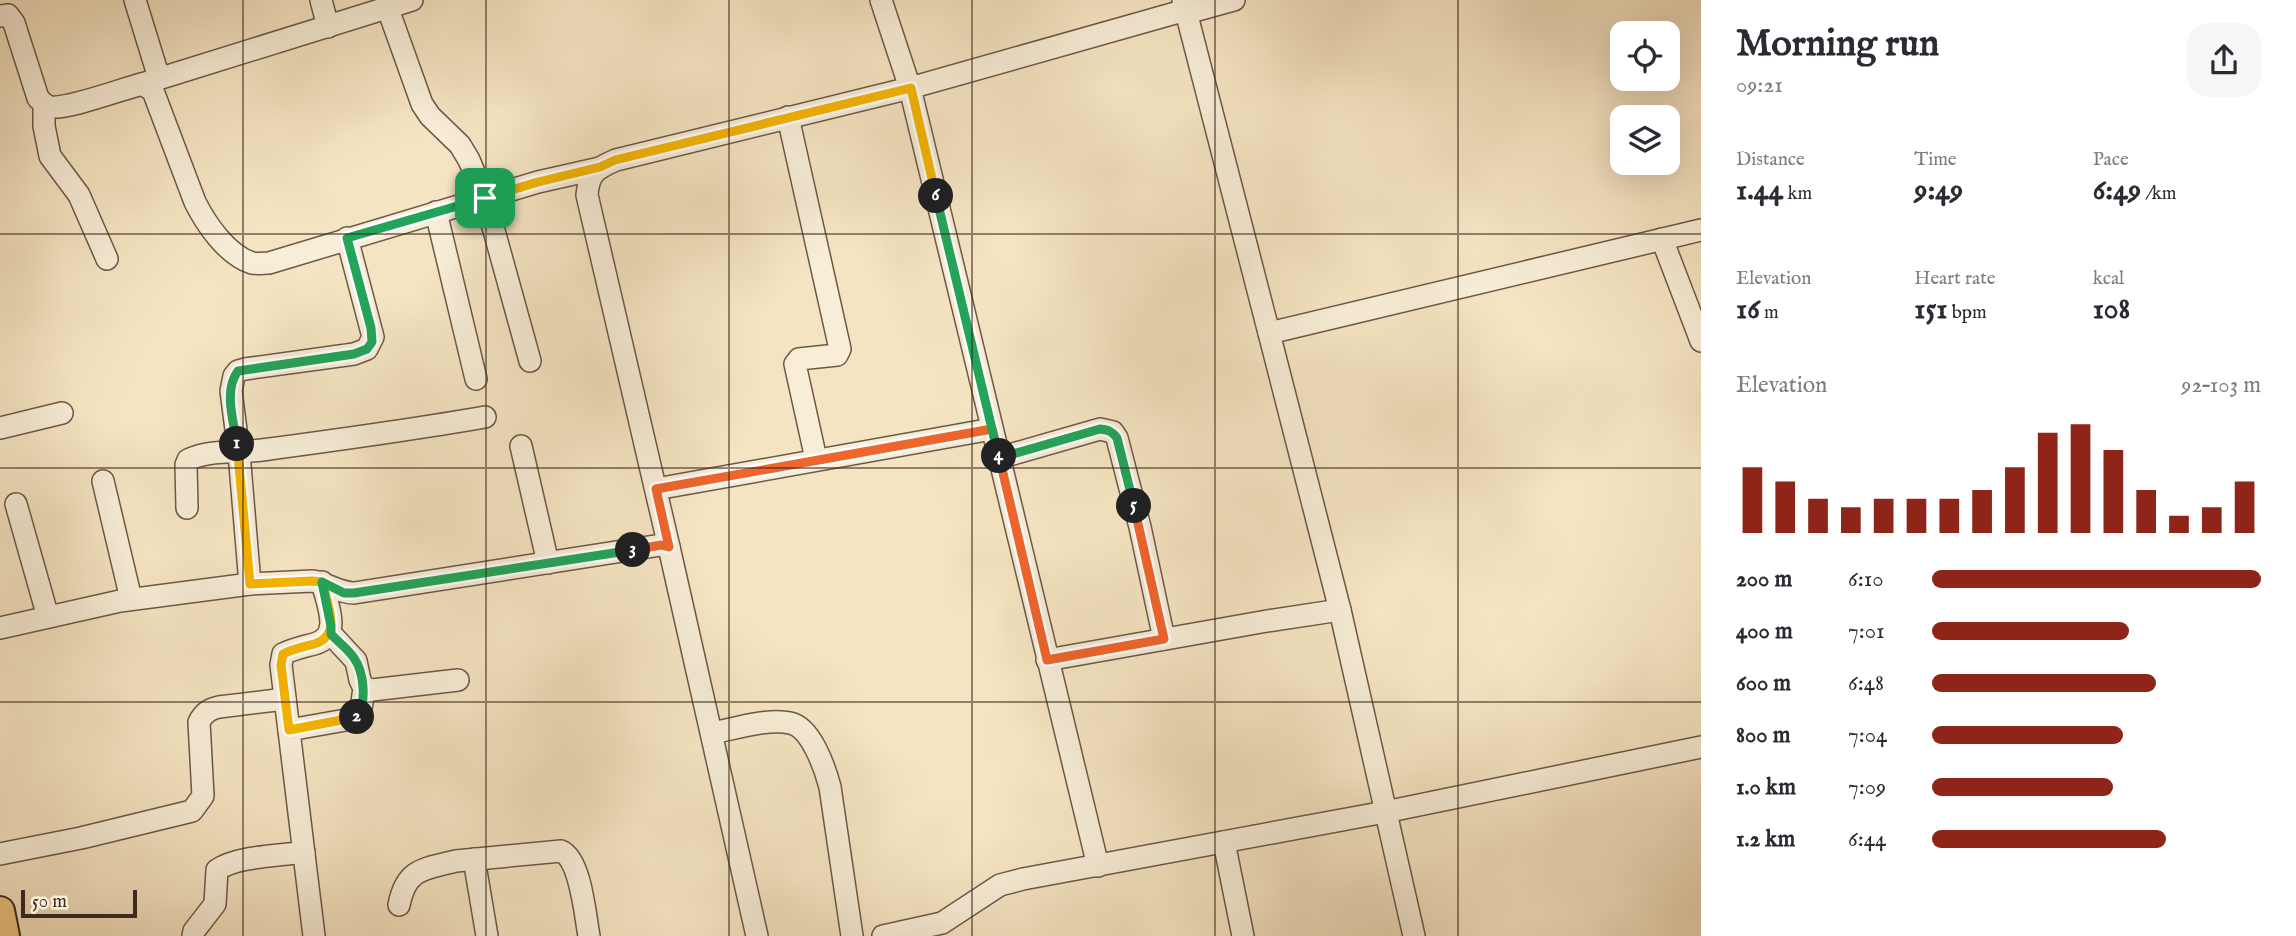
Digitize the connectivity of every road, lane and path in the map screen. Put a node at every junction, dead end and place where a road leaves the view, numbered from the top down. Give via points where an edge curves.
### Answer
1 (135, 0) edge
2 (321, 0) edge
3 (412, 0) edge
4 (881, 0) edge
5 (1234, 0) edge
6 (1185, 8) edge
7 (388, 9) junction
8 (4, 10) edge
9 (328, 27) junction
10 (150, 81) junction
11 (911, 88) junction
12 (44, 105) junction
13 (788, 117) junction
14 (600, 167) junction
15 (485, 198) junction
16 (436, 212) junction
17 (1701, 229) edge
18 (347, 238) junction
19 (1662, 239) junction
20 (107, 259) dead end
21 (1269, 333) junction
22 (1701, 341) edge
23 (530, 361) dead end
24 (476, 379) dead end
25 (62, 413) dead end
26 (485, 417) dead end
27 (0, 428) edge
28 (992, 429) junction
29 (521, 446) dead end
30 (239, 453) junction
31 (999, 458) junction
32 (816, 459) junction
33 (103, 481) dead end
34 (656, 489) junction
35 (16, 504) dead end
36 (187, 508) dead end
37 (669, 547) junction
38 (548, 563) junction
39 (322, 582) junction
40 (250, 584) junction
41 (131, 599) junction
42 (1340, 610) junction
43 (48, 617) junction
44 (0, 628) edge
45 (331, 634) junction
46 (1164, 639) junction
47 (1047, 660) junction
48 (458, 680) dead end
49 (364, 688) junction
50 (285, 699) junction
51 (289, 730) junction
52 (712, 733) junction
53 (1701, 747) edge
54 (1385, 812) junction
55 (1224, 842) junction
56 (304, 852) junction
57 (0, 854) edge
58 (474, 859) junction
59 (1098, 866) junction
60 (399, 905) dead end
61 (192, 936) edge
62 (314, 936) edge
63 (487, 936) edge
64 (589, 936) edge
65 (757, 936) edge
66 (852, 936) edge
67 (883, 936) edge
68 (1243, 936) edge
69 (1414, 936) edge

1 - 10 street
2 - 9 street
3 - 7 street
4 - 11 street
5 - 6 street
6 - 11 street
6 - 21 street
7 - 9 street
7 - 15 street via 422,104 460,145
8 - 12 street via 18,33
9 - 10 street
10 - 12 street via 66,106
10 - 18 street via 202,216 240,256 254,264 269,263
11 - 13 street
11 - 28 street
12 - 20 street via 50,156 79,194
13 - 14 street
13 - 32 street via 840,349 837,355 799,359 795,364
14 - 15 street
14 - 34 street via 589,179 587,195
15 - 16 street
15 - 23 street
16 - 18 street
16 - 24 street
17 - 19 street
18 - 30 street via 372,342 354,354 238,371 230,391
19 - 21 street
19 - 22 street
21 - 42 street
25 - 27 street
26 - 30 street
28 - 31 street
28 - 32 street
29 - 38 street
30 - 36 street via 188,460
30 - 40 street
31 - 46 street via 1100,429 1113,432
31 - 47 street
32 - 34 street
33 - 41 street
34 - 37 street
35 - 43 street
37 - 38 street
37 - 52 street
38 - 39 street via 354,593
39 - 40 street
39 - 45 street
40 - 41 street
41 - 43 street
42 - 46 street
42 - 54 street
43 - 44 street
45 - 49 street via 356,661
45 - 50 street via 317,644 283,654
46 - 47 street
47 - 59 street
48 - 49 street
49 - 51 street via 357,718
50 - 51 street
50 - 57 street via 219,707 202,716 203,796 192,811
51 - 56 street
52 - 65 street
52 - 66 street via 773,722 791,723 807,736 830,787
53 - 54 street
54 - 55 street
54 - 69 street
55 - 59 street
55 - 68 street
56 - 61 street via 240,861 217,870 215,904
56 - 62 street
58 - 60 street via 442,864 413,876 402,889
58 - 63 street
58 - 64 street via 567,853 576,868
59 - 67 street via 1000,885 943,923

